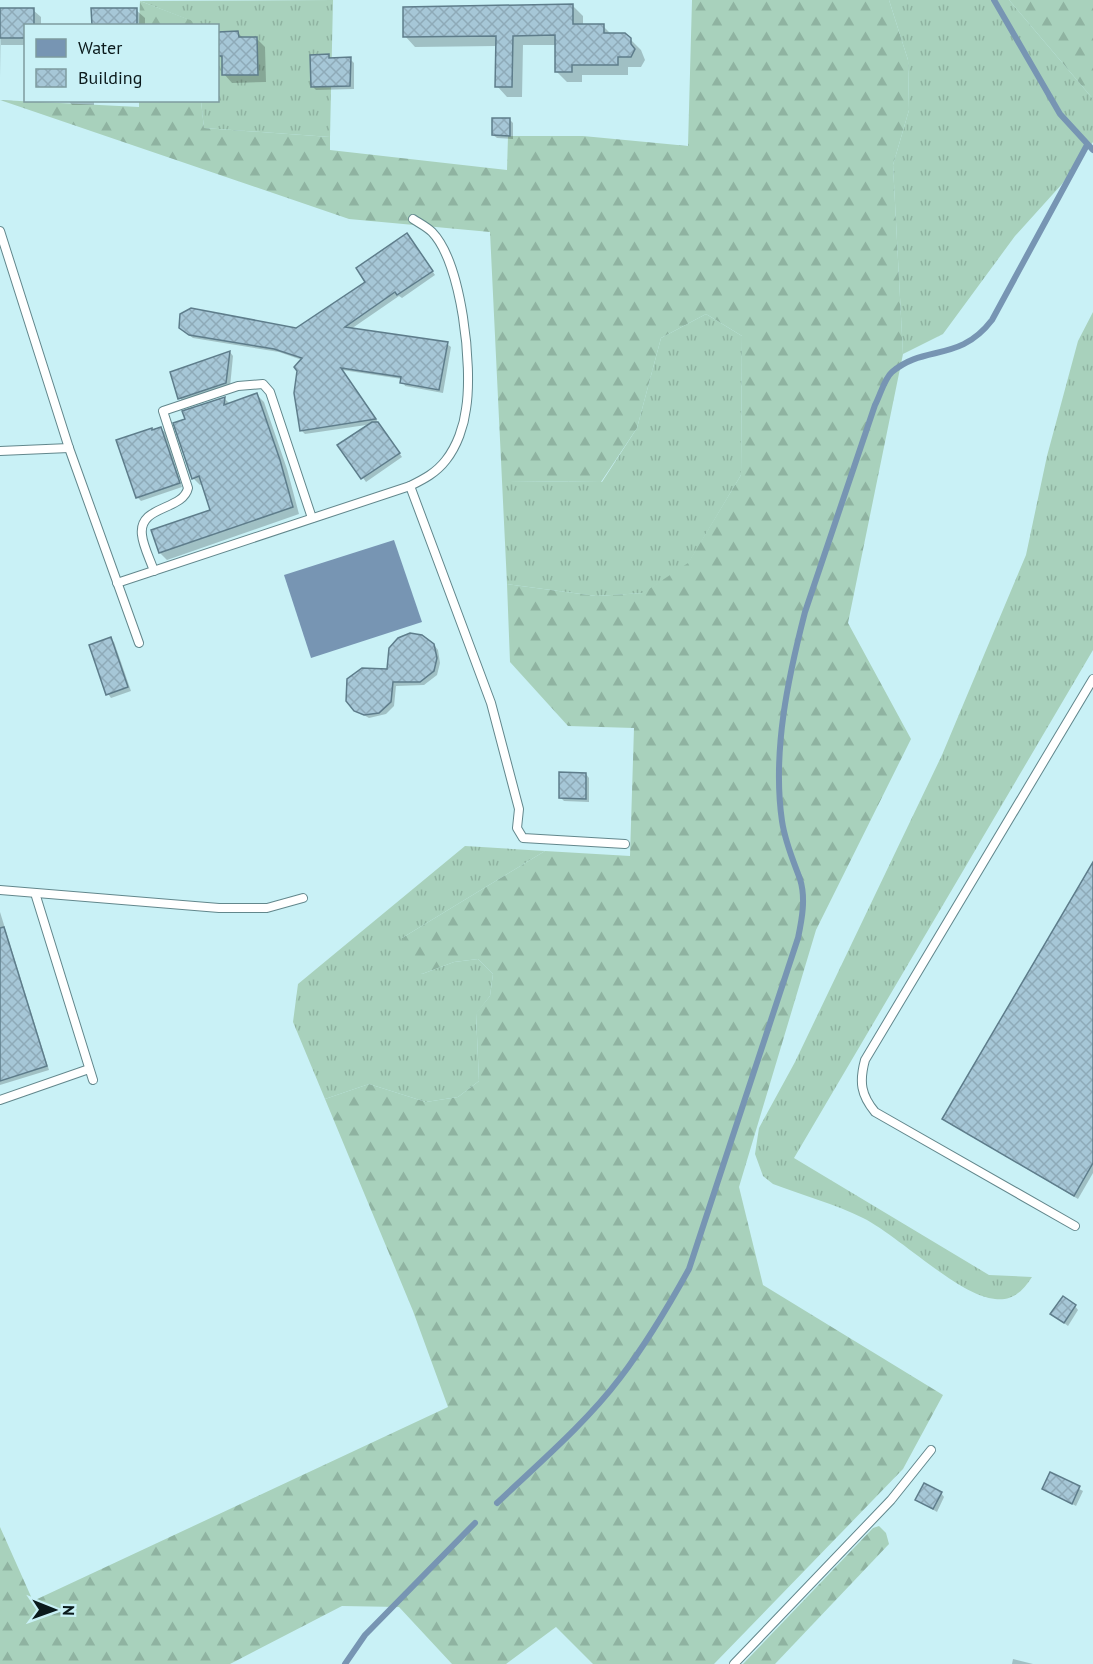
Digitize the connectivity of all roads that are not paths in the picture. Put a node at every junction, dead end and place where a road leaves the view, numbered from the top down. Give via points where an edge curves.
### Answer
1 (413, 219) dead end
2 (0, 231) edge
3 (69, 448) junction
4 (0, 451) edge
5 (410, 486) junction
6 (312, 518) junction
7 (154, 571) junction
8 (117, 583) junction
9 (139, 644) dead end
10 (1093, 679) edge
11 (625, 844) dead end
12 (0, 890) edge
13 (35, 893) junction
14 (303, 898) dead end
15 (89, 1069) junction
16 (93, 1080) dead end
17 (0, 1100) edge
18 (1075, 1226) dead end
19 (931, 1450) dead end
20 (734, 1664) edge

1 - 5 lane via 432,232 457,286 468,378 460,435 433,475
2 - 3 lane
3 - 4 lane
3 - 8 lane
5 - 6 lane
5 - 11 lane via 491,702 519,809 517,828 523,838
6 - 7 lane
6 - 7 lane via 270,392 263,384 238,386 163,411 188,488 180,501 151,514 143,524 141,533
7 - 8 lane
8 - 9 lane
10 - 18 lane via 865,1060 860,1079 864,1099 875,1112
12 - 13 lane
13 - 14 lane via 219,908 267,908
13 - 15 lane
15 - 16 lane
15 - 17 lane
19 - 20 lane via 891,1500

